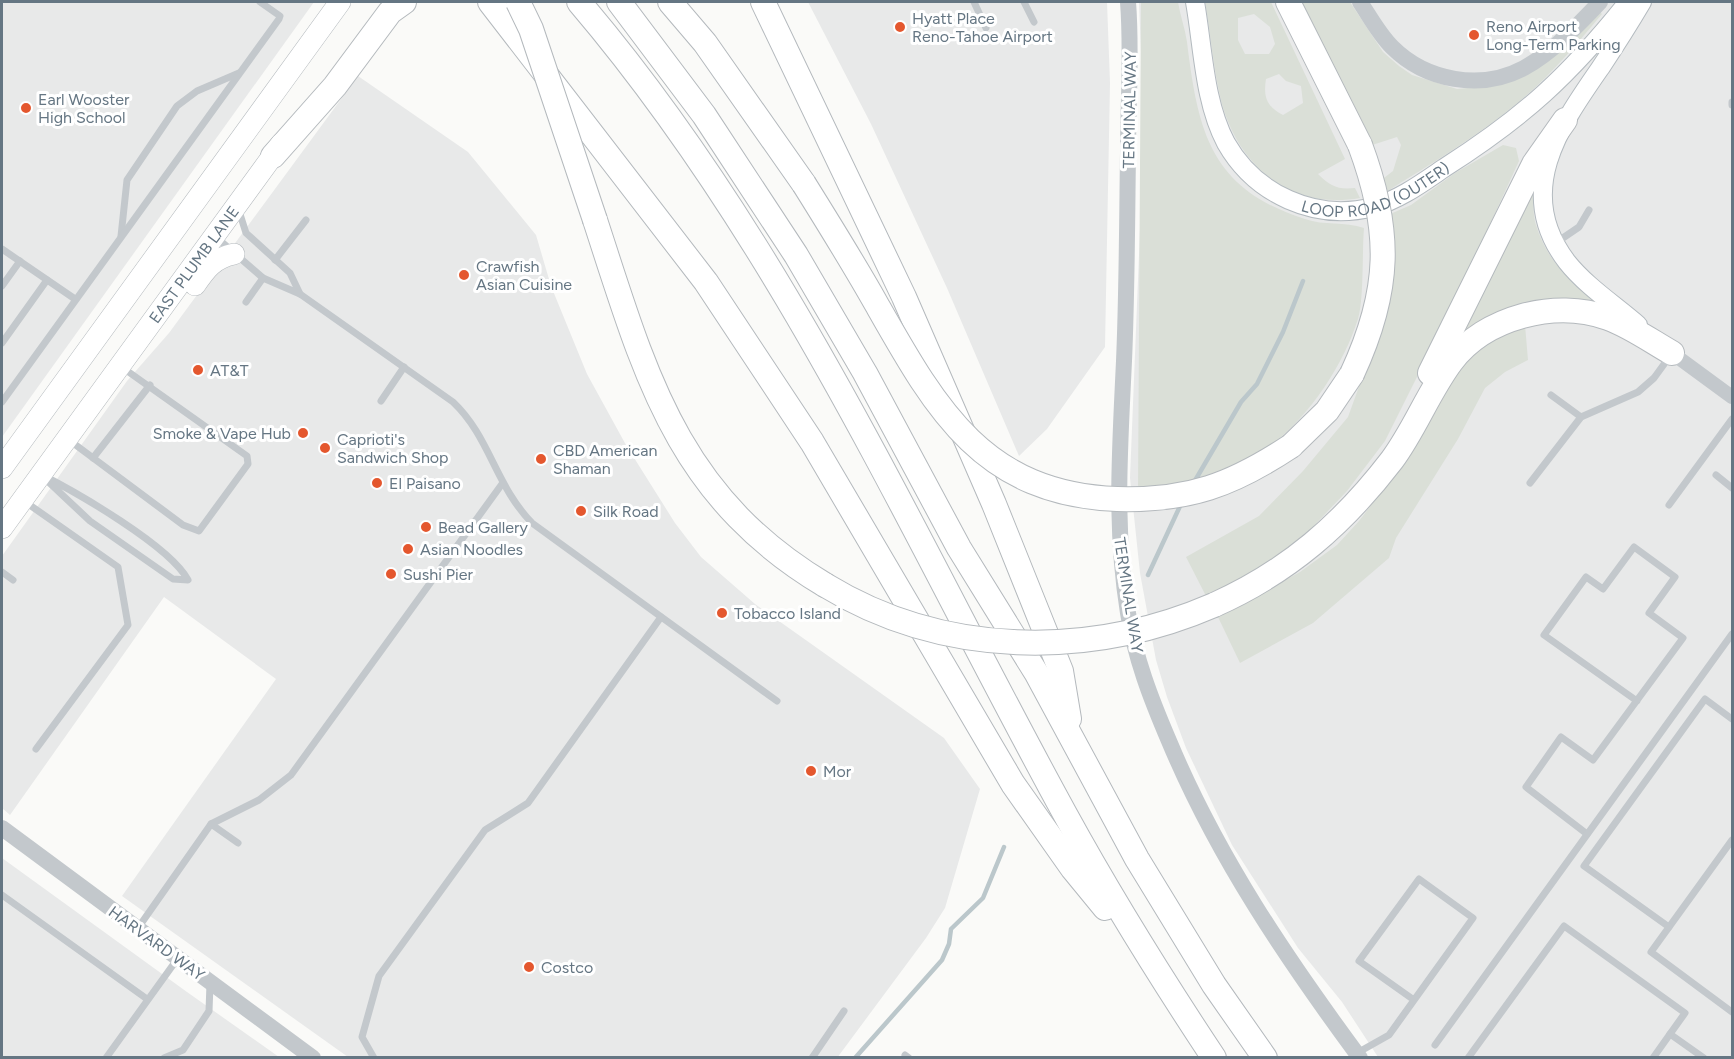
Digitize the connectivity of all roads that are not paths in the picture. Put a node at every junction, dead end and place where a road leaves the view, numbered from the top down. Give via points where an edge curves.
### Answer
1 (260, 2) edge
2 (340, 2) edge
3 (346, 2) edge
4 (385, 2) edge
5 (404, 2) edge
6 (479, 2) edge
7 (490, 2) edge
8 (518, 2) edge
9 (579, 2) edge
10 (619, 2) edge
11 (670, 2) edge
12 (763, 2) edge
13 (974, 2) edge
14 (1024, 2) edge
15 (1128, 2) edge
16 (1195, 2) edge
17 (1288, 2) edge
18 (1360, 2) edge
19 (1600, 2) edge
20 (1628, 2) edge
21 (1642, 2) edge
22 (1034, 22) dead end
23 (510, 28) junction
24 (986, 28) dead end
25 (240, 72) junction
26 (1564, 120) junction
27 (273, 156) junction
28 (237, 205) junction
29 (1589, 210) dead end
30 (306, 220) dead end
31 (214, 234) junction
32 (120, 238) junction
33 (1554, 243) junction
34 (2, 249) edge
35 (234, 254) junction
36 (275, 260) junction
37 (20, 261) junction
38 (262, 278) junction
39 (47, 280) junction
40 (2, 286) edge
41 (300, 294) junction
42 (75, 299) junction
43 (246, 302) dead end
44 (2, 343) edge
45 (1672, 353) junction
46 (125, 358) junction
47 (404, 367) junction
48 (150, 385) junction
49 (1551, 395) dead end
50 (1732, 397) edge
51 (381, 401) dead end
52 (2, 402) edge
53 (1581, 417) junction
54 (1732, 419) edge
55 (66, 438) junction
56 (93, 458) junction
57 (2, 468) edge
58 (40, 474) junction
59 (1716, 475) dead end
60 (1378, 477) junction
61 (1530, 483) dead end
62 (502, 484) junction
63 (1732, 488) edge
64 (22, 500) junction
65 (1669, 505) dead end
66 (2, 528) edge
67 (2, 572) edge
68 (13, 580) dead end
69 (661, 617) junction
70 (1732, 634) edge
71 (777, 701) dead end
72 (1637, 701) junction
73 (1732, 718) edge
74 (1073, 739) junction
75 (36, 749) dead end
76 (211, 824) junction
77 (2, 831) edge
78 (1587, 834) junction
79 (1732, 840) edge
80 (238, 843) dead end
81 (2, 895) edge
82 (1669, 927) junction
83 (138, 928) junction
84 (178, 958) junction
85 (1153, 964) junction
86 (210, 981) junction
87 (147, 999) junction
88 (1414, 1000) junction
89 (844, 1011) dead end
90 (1732, 1012) edge
91 (1670, 1034) junction
92 (1435, 1045) dead end
93 (1358, 1055) edge
94 (184, 1056) edge
95 (106, 1058) edge
96 (164, 1058) edge
97 (174, 1058) edge
98 (313, 1058) edge
99 (374, 1058) edge
100 (812, 1058) edge
101 (1214, 1058) edge
102 (1265, 1058) edge
103 (1468, 1058) edge
104 (1653, 1058) edge
105 (1704, 1058) edge

1 - 25 lane via 280,16
2 - 57 main road
3 - 31 main road via 338,20 200,212 205,226
4 - 27 main road, EAST PLUMB LANE
5 - 27 highway via 390,12 335,86
6 - 23 highway
7 - 23 highway
8 - 60 highway, bridge via 535,40 647,376 690,459 725,504 762,540 825,585 865,606 941,632 1034,644 1101,639 1159,626 1242,592 1315,543 1347,515
9 - 85 highway via 664,108 790,299 870,442 1066,816
10 - 74 highway via 704,115 796,255 959,548
11 - 17 highway, bridge via 705,43 804,184 912,367 947,418 986,455 1024,478 1084,497 1164,498 1231,482 1291,446 1327,411 1352,374 1377,313 1384,244 1381,212 1360,145
12 - 74 highway via 904,297 994,504 1061,671
13 - 24 lane
14 - 22 lane
15 - 93 street, TERMINAL WAY via 1125,336 1117,482 1119,544 1128,615 1148,691 1201,811 1258,912
16 - 20 main road, LOOP ROAD (OUTER) via 1212,107 1236,158 1261,185 1284,199 1344,211 1374,207 1399,197 1508,125 1572,69
18 - 19 street via 1383,38 1412,63 1448,78 1477,80 1509,74 1536,60
21 - 26 main road
23 - 85 highway via 706,282 812,442 1013,784 1073,869
25 - 32 lane
25 - 32 lane via 197,91 177,106 127,180
26 - 33 main road via 1551,149 1544,183 1544,206
26 - 60 highway via 1534,164
27 - 28 main road, EAST PLUMB LANE
28 - 31 main road, EAST PLUMB LANE
28 - 36 lane via 246,233
29 - 33 lane via 1579,227
30 - 36 lane
31 - 35 lane
31 - 46 main road, EAST PLUMB LANE
32 - 42 lane
33 - 45 main road via 1577,273
34 - 37 lane
35 - 38 lane
35 - 46 main road via 209,265 166,324
36 - 41 lane via 290,273
37 - 39 lane
37 - 40 lane
38 - 41 lane
38 - 43 lane
39 - 42 lane
39 - 44 lane
41 - 47 lane
42 - 52 lane
45 - 50 street
45 - 53 lane via 1638,392
45 - 60 highway via 1623,325 1591,314 1557,311 1507,321 1476,338 1452,361 1411,433
46 - 48 lane
46 - 55 main road, EAST PLUMB LANE
47 - 51 lane
47 - 62 lane via 465,413 483,440
48 - 56 lane
48 - 56 lane via 247,456 248,464 199,531 191,530
49 - 53 lane
53 - 61 lane
54 - 65 lane
55 - 56 lane
55 - 58 main road, EAST PLUMB LANE
58 - 58 lane via 90,521 173,579 188,580 181,567 123,524 79,493
58 - 64 main road, EAST PLUMB LANE
59 - 63 lane
62 - 69 lane via 532,523
62 - 76 lane via 291,775 259,800
64 - 66 main road, EAST PLUMB LANE
64 - 75 lane via 118,567 128,625
67 - 68 lane
69 - 71 lane
69 - 99 lane via 528,803 485,830 380,976 362,1037
70 - 78 lane
72 - 72 lane via 1544,635 1586,577 1603,589 1634,547 1675,577 1649,613 1683,638
72 - 78 lane via 1593,760 1561,736 1526,787
73 - 82 lane via 1706,699 1584,866
74 - 102 highway via 1137,859 1214,985
76 - 80 lane
76 - 83 lane
77 - 83 street, HARVARD WAY
78 - 92 lane
79 - 82 lane
81 - 87 lane
82 - 90 lane via 1651,952
83 - 84 street, HARVARD WAY
84 - 86 street, HARVARD WAY
84 - 87 lane
85 - 101 highway
86 - 94 lane via 209,1011
86 - 98 street, HARVARD WAY
87 - 95 lane
88 - 88 lane via 1473,918 1419,879 1359,962
88 - 93 lane via 1389,1035
89 - 100 lane
91 - 103 lane via 1685,1014 1564,926
91 - 104 lane
91 - 105 lane
94 - 96 lane
94 - 97 lane

